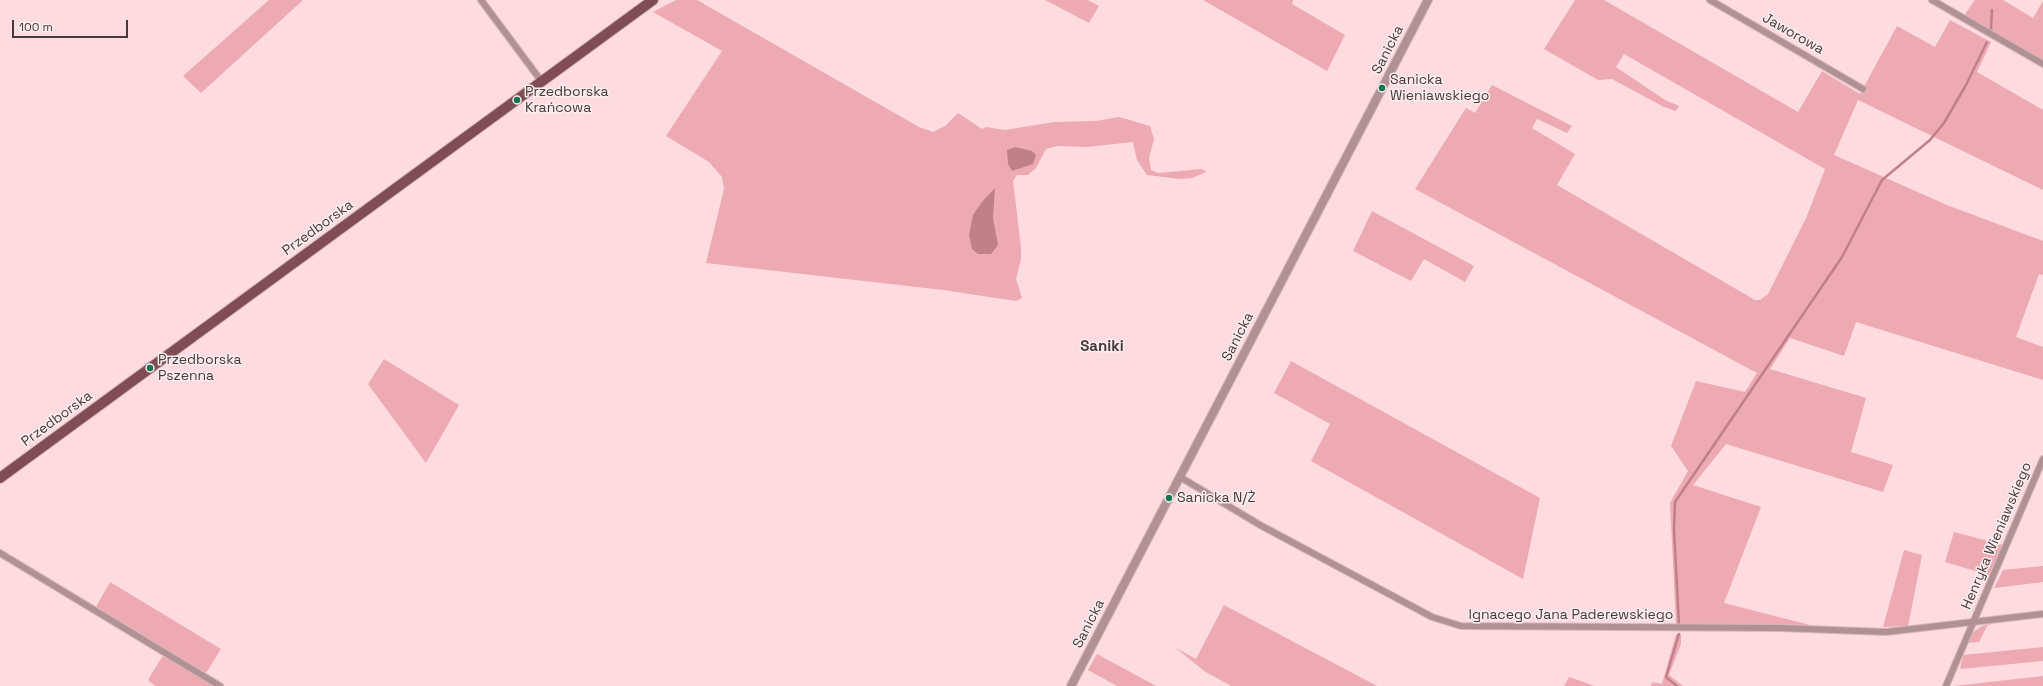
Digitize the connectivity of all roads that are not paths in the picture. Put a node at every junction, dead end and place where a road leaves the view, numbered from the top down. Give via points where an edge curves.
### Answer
1 (481, 0) edge
2 (654, 0) edge
3 (1428, 0) edge
4 (1710, 0) edge
5 (1932, 0) edge
6 (2043, 64) edge
7 (542, 82) junction
8 (1863, 89) dead end
9 (2043, 459) edge
10 (1180, 477) junction
11 (0, 478) edge
12 (0, 553) edge
13 (2043, 614) edge
14 (1974, 622) junction
15 (220, 686) edge
16 (1072, 686) edge
17 (1946, 686) edge

1 - 7 street
2 - 7 main road, Przedborska
3 - 10 street, Sanicka
4 - 8 street, Jaworowa
5 - 6 street
7 - 11 main road, Przedborska
9 - 14 street, Henryka Wieniawskiego
10 - 14 street, Ignacego Jana Paderewskiego via 1260,525 1432,617 1461,626 1780,628 1886,632
10 - 16 street, Sanicka
12 - 15 street
13 - 14 street, Henryka Wieniawskiego
14 - 17 street, Henryka Wieniawskiego

